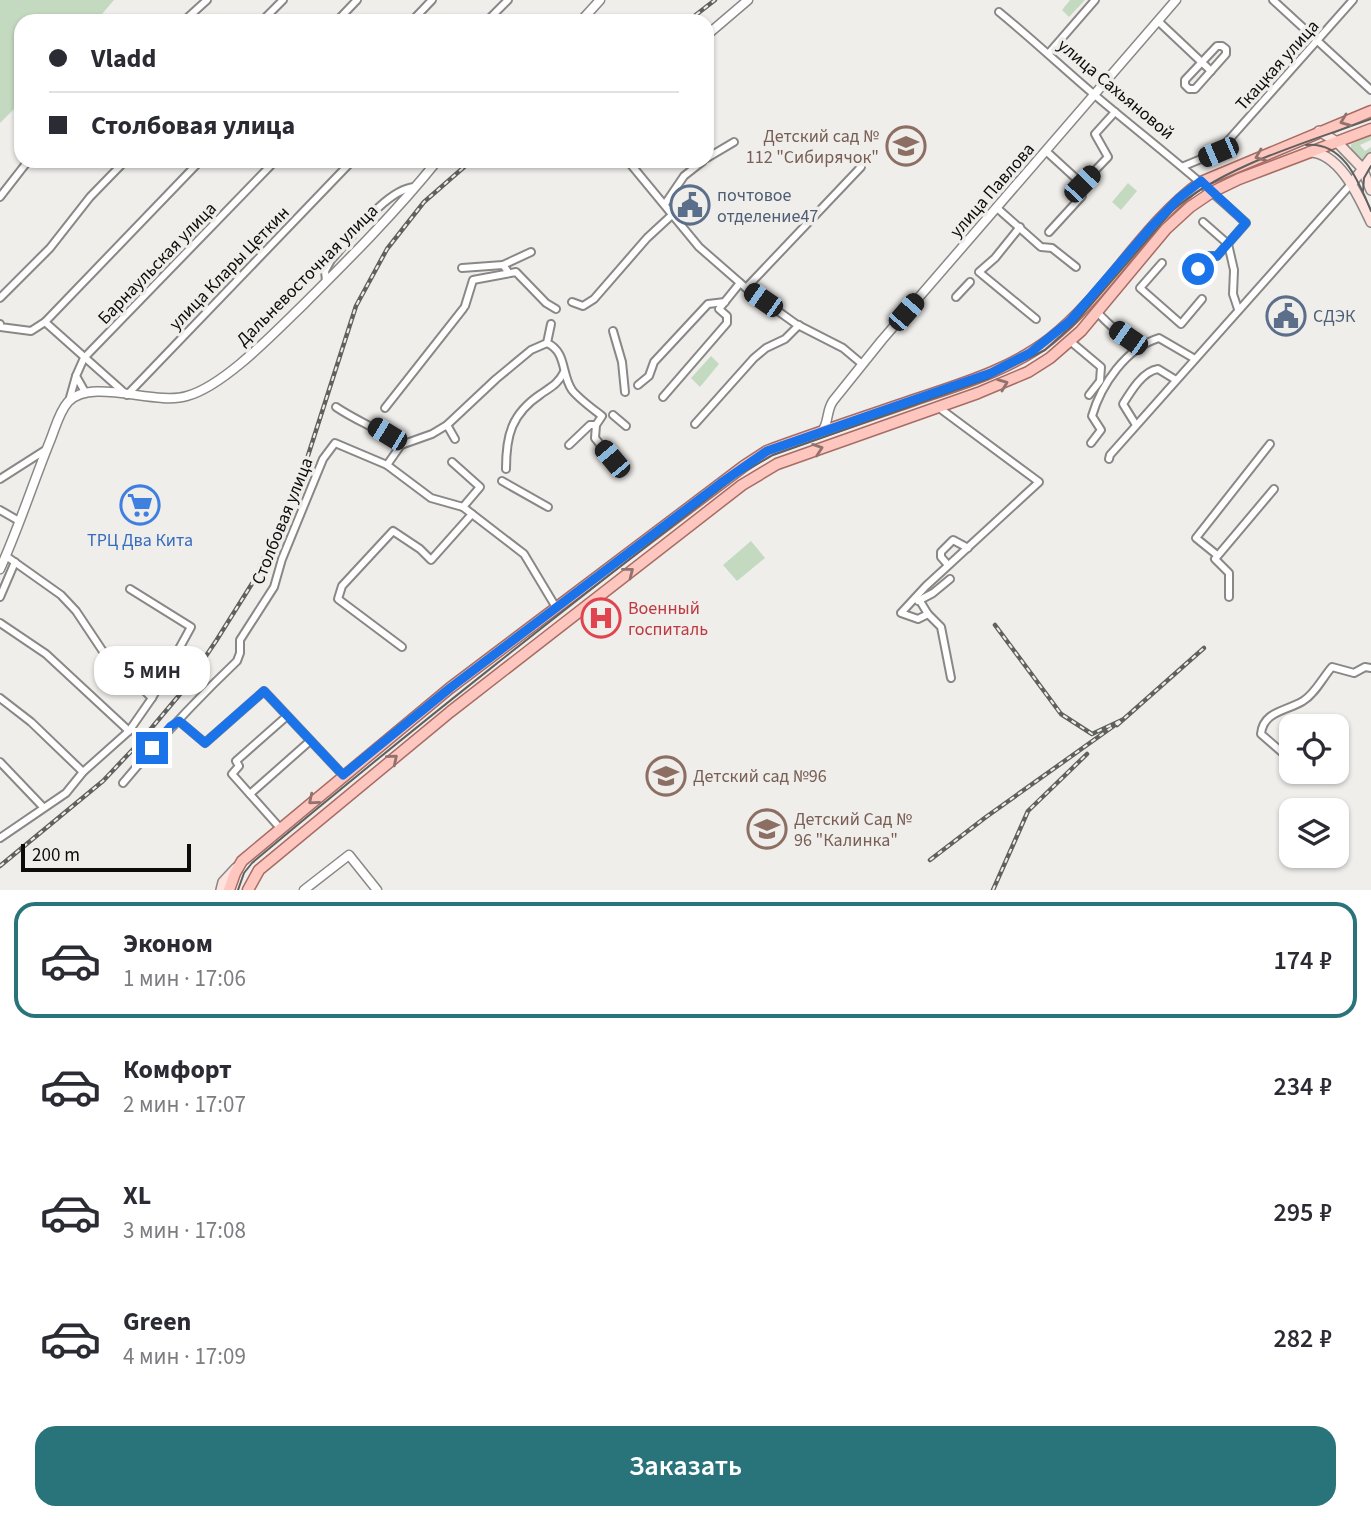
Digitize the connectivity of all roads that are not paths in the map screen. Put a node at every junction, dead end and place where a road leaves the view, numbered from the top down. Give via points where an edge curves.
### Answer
1 (206, 0) edge
2 (283, 0) edge
3 (357, 0) edge
4 (432, 0) edge
5 (508, 0) edge
6 (600, 0) edge
7 (748, 0) edge
8 (1095, 0) edge
9 (1176, 0) edge
10 (1273, 0) edge
11 (1353, 0) edge
12 (999, 12) dead end
13 (191, 14) edge
14 (269, 14) edge
15 (344, 14) edge
16 (419, 14) edge
17 (494, 14) edge
18 (587, 14) edge
19 (1158, 21) junction
20 (714, 29) edge
21 (1318, 40) junction
22 (1049, 53) junction
23 (1202, 62) junction
24 (1211, 71) junction
25 (1371, 90) edge
26 (1094, 95) junction
27 (1371, 111) edge
28 (1115, 112) junction
29 (1371, 129) edge
30 (1319, 131) junction
31 (734, 142) dead end
32 (1337, 142) junction
33 (1046, 151) junction
34 (1304, 153) junction
35 (714, 154) edge
36 (1371, 158) edge
37 (1184, 166) junction
38 (861, 167) dead end
39 (23, 168) edge
40 (118, 168) edge
41 (193, 168) edge
42 (268, 168) edge
43 (345, 168) edge
44 (431, 168) edge
45 (634, 168) edge
46 (694, 168) edge
47 (1366, 174) edge
48 (1201, 181) junction
49 (1352, 183) junction
50 (1082, 184) junction
51 (1371, 189) edge
52 (1212, 192) junction
53 (0, 197) edge
54 (665, 204) junction
55 (997, 208) junction
56 (673, 214) junction
57 (1203, 222) dead end
58 (1371, 222) edge
59 (1020, 227) junction
60 (1049, 232) dead end
61 (1228, 244) junction
62 (531, 252) dead end
63 (1163, 263) dead end
64 (503, 265) junction
65 (1076, 267) dead end
66 (462, 268) dead end
67 (1198, 269) dead end
68 (509, 273) junction
69 (970, 282) dead end
70 (743, 286) junction
71 (957, 297) dead end
72 (0, 298) edge
73 (1202, 299) dead end
74 (572, 302) dead end
75 (725, 302) junction
76 (555, 309) dead end
77 (1238, 309) junction
78 (1097, 312) junction
79 (1036, 319) dead end
80 (45, 322) junction
81 (551, 324) dead end
82 (799, 325) junction
83 (0, 326) edge
84 (612, 331) dead end
85 (1137, 337) dead end
86 (1070, 341) junction
87 (547, 343) junction
88 (84, 358) junction
89 (1195, 359) junction
90 (862, 364) junction
91 (564, 372) junction
92 (76, 376) junction
93 (1176, 380) junction
94 (638, 386) dead end
95 (85, 392) junction
96 (625, 393) dead end
97 (127, 395) junction
98 (1089, 395) dead end
99 (663, 397) dead end
100 (833, 401) junction
101 (68, 402) junction
102 (336, 407) dead end
103 (939, 407) junction
104 (385, 408) dead end
105 (613, 415) dead end
106 (695, 424) dead end
107 (842, 424) junction
108 (447, 425) junction
109 (596, 425) junction
110 (1136, 425) junction
111 (626, 426) dead end
112 (821, 431) junction
113 (456, 439) dead end
114 (1091, 443) dead end
115 (1270, 444) dead end
116 (401, 445) junction
117 (569, 445) dead end
118 (47, 449) junction
119 (1109, 459) dead end
120 (452, 462) dead end
121 (387, 466) junction
122 (612, 467) dead end
123 (506, 469) dead end
124 (0, 479) edge
125 (502, 481) dead end
126 (1274, 489) dead end
127 (548, 507) dead end
128 (463, 508) junction
129 (0, 510) edge
130 (472, 514) junction
131 (19, 521) junction
132 (968, 548) junction
133 (1217, 555) junction
134 (6, 556) junction
135 (15, 562) junction
136 (948, 565) junction
137 (0, 569) edge
138 (950, 579) dead end
139 (130, 589) dead end
140 (0, 597) edge
141 (1229, 597) dead end
142 (912, 601) junction
143 (920, 601) junction
144 (557, 608) junction
145 (928, 614) junction
146 (566, 621) junction
147 (0, 623) edge
148 (402, 647) dead end
149 (1371, 668) edge
150 (951, 678) dead end
151 (0, 698) edge
152 (152, 698) junction
153 (287, 716) junction
154 (179, 721) junction
155 (129, 731) junction
156 (310, 741) junction
157 (1279, 750) edge
158 (0, 762) edge
159 (83, 772) junction
160 (343, 775) junction
161 (123, 783) dead end
162 (250, 794) junction
163 (43, 807) junction
164 (280, 828) junction
165 (0, 838) edge
166 (242, 861) junction
167 (249, 887) edge
168 (220, 890) edge
169 (229, 890) edge
170 (304, 890) edge
171 (377, 890) edge

1 - 13 street
2 - 14 street
3 - 15 street
4 - 16 street
5 - 17 street
6 - 18 street
7 - 20 street
8 - 22 street
9 - 19 street, улица Павлова
10 - 21 street
11 - 21 street, Ткацкая улица
12 - 22 street, улица Сахьяновой
19 - 23 street
19 - 26 street, улица Павлова
21 - 25 street
21 - 37 street, Ткацкая улица via 1218,152
22 - 26 street, улица Сахьяновой
23 - 24 street
23 - 24 street via 1217,46 1226,49
23 - 24 street via 1185,80 1189,89 1195,89
26 - 28 street, улица Сахьяновой
26 - 33 street, улица Павлова
27 -> 30 main road
28 - 37 street, улица Сахьяновой
28 - 50 street via 1095,134 1108,157
29 - 32 main road
30 - 32 main road
30 -> 48 main road
31 - 35 street
32 - 34 main road
32 - 47 main road
33 - 50 street
33 - 55 street, улица Павлова
34 - 49 main road via 1324,156
34 - 52 main road
36 - 47 main road
37 - 48 street, улица Сахьяновой
38 - 70 street
39 - 53 street
40 - 72 street
41 - 80 street
42 - 88 street, Барнаульская улица
43 - 97 street, улица Клары Цеткин
44 - 97 street, Дальневосточная улица via 260,347 219,379 187,396
45 - 54 street
46 - 54 street
47 - 49 main road
47 - 51 main road
48 - 52 street, улица Сахьяновой
48 - 107 main road via 1152,226 1070,321 1030,353 991,373
49 - 58 main road
49 - 77 street
50 - 60 street via 1082,196
52 - 61 street, улица Сахьяновой via 1246,223
52 - 78 main road via 1166,229
54 - 56 street
55 - 59 street
55 - 90 street, улица Павлова
56 - 70 street via 699,247
56 - 74 street via 594,299 583,306
57 - 61 street
59 - 65 street via 1041,247 1052,248
59 - 79 street via 979,272
61 - 67 street
61 - 77 street
62 - 64 street
63 - 73 street via 1140,288 1181,324
64 - 66 street
64 - 68 street
68 - 76 street via 516,272
68 - 104 street via 473,280 464,308
69 - 71 street
70 - 75 street
70 - 82 street
75 - 94 street via 708,304
75 - 99 street via 719,309 727,323
77 - 89 street
78 - 85 street via 1128,338
78 - 86 main road
80 - 83 street via 31,331
80 - 88 street
81 - 87 street
82 - 90 street via 843,348
82 - 106 street via 754,358
84 - 96 street
86 - 98 street via 1101,368 1100,381
103 -> 86 main road via 1013,380
87 - 91 street via 562,356
87 - 108 street via 496,379
88 - 92 street, Барнаульская улица
88 - 97 street
89 - 93 street
89 - 114 street via 1158,338 1135,351 1118,365 1095,405 1092,416 1101,430
90 - 100 street, улица Павлова
91 - 109 street via 572,389 602,416
91 - 123 street via 559,383 538,396 512,423
92 - 95 street
92 - 101 street, Барнаульская улица
93 - 110 street
93 - 110 street via 1158,369 1151,370 1130,392 1123,404
95 - 97 street
95 - 101 street
100 - 107 street via 830,419
100 - 112 street, улица Павлова
101 - 118 street
102 - 116 street
103 - 132 street via 1040,482
146 -> 103 main road via 761,473
105 - 111 street
107 - 112 main road
108 - 113 street
108 - 116 street
109 - 117 street via 590,425
109 - 122 street via 595,438 612,459
110 - 119 street
112 - 144 main road via 767,451 744,466
115 - 133 street via 1196,538
116 - 121 street
118 - 124 street
118 - 131 street
120 - 128 street via 480,486
121 - 128 street, Столбовая улица via 431,498
121 - 154 street, Столбовая улица via 340,443 331,446 274,587 240,640 240,656
125 - 127 street
126 - 133 street
128 - 130 street, Столбовая улица
129 - 131 street
130 - 144 street, Столбовая улица via 524,554
130 - 148 street via 431,560 393,531 342,586 338,599
131 - 134 street
132 - 136 street
132 - 136 street via 953,540 941,552
133 - 141 street via 1215,559 1229,573
134 - 135 street
134 - 137 street
135 - 140 street
135 - 152 street via 61,594 102,650
136 - 142 street
138 - 143 street
139 - 152 street via 191,627
142 - 143 street
142 - 145 street via 901,613 918,619
143 - 145 street
144 - 146 main road, Столбовая улица
144 - 160 main road
145 - 150 street via 944,635
167 -> 146 main road via 260,870 300,836
147 - 155 street via 46,654
149 - 157 street via 1354,673 1332,667 1303,701 1265,720 1261,734
151 - 159 street
152 - 155 street
153 - 154 street via 264,691 205,743
153 - 156 street
153 - 162 street via 236,761 239,766 232,774
154 - 161 street, Столбовая улица
155 - 159 street
156 - 160 street
156 - 162 street
158 - 163 street
159 - 163 street via 66,793
160 -> 164 main road
162 - 164 street
163 - 165 street
164 - 166 main road
166 - 168 main road
166 - 169 main road
170 - 171 street via 349,855

